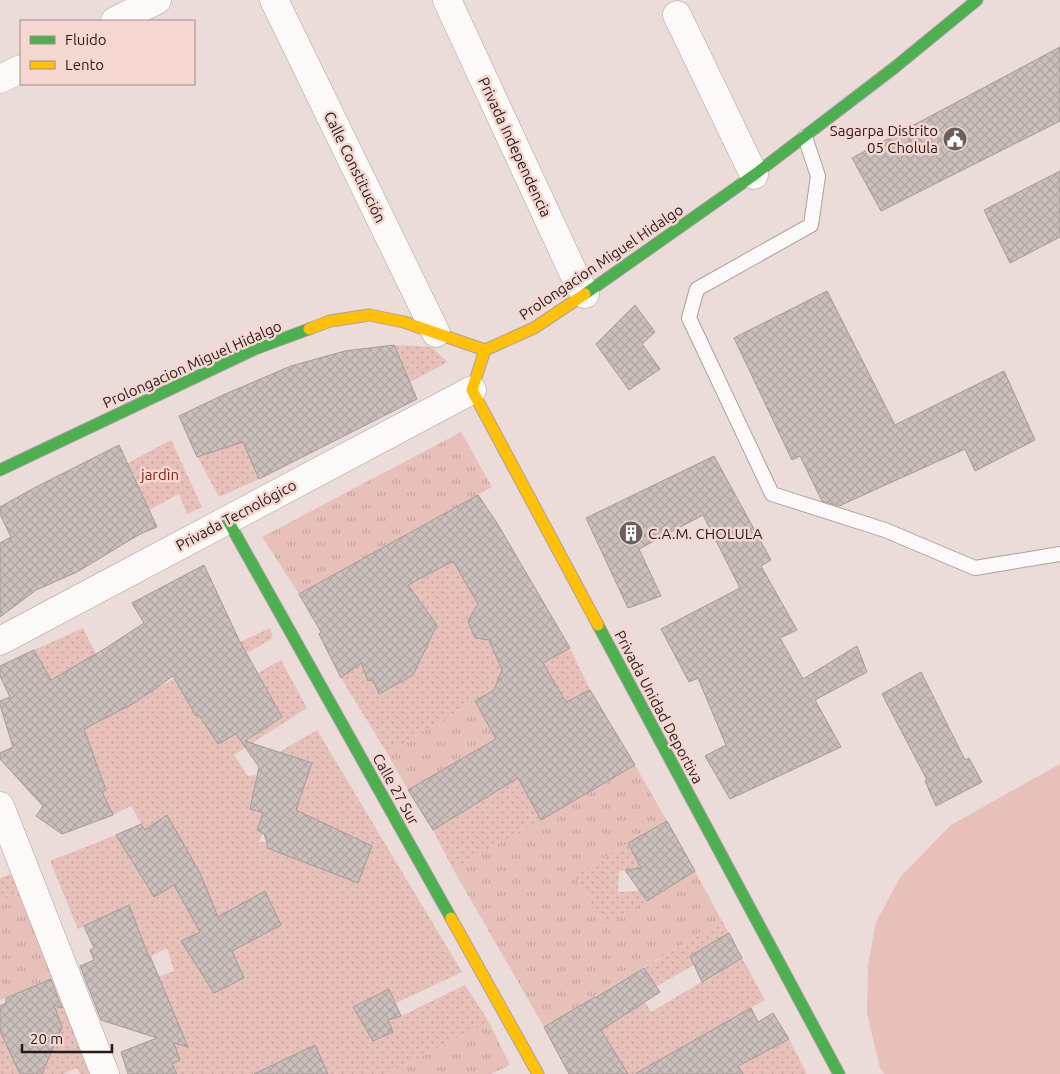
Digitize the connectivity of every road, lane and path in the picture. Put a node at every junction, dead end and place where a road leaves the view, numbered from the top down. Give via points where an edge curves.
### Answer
1 (157, 0) edge
2 (274, 0) edge
3 (447, 0) edge
4 (977, 0) edge
5 (678, 16) dead end
6 (117, 20) edge
7 (20, 70) edge
8 (0, 80) edge
9 (805, 137) junction
10 (754, 175) junction
11 (585, 294) junction
12 (436, 333) junction
13 (485, 350) junction
14 (472, 390) junction
15 (0, 470) edge
16 (228, 519) junction
17 (1060, 554) edge
18 (0, 641) edge
19 (0, 806) edge
20 (105, 1074) edge
21 (538, 1074) edge
22 (839, 1074) edge

1 - 6 street
2 - 12 street, Calle Constitución
3 - 11 street, Privada Independencia
4 - 9 street, Prolongacion Miguel Hidalgo
5 - 10 street
7 - 8 street
9 - 10 street, Prolongacion Miguel Hidalgo
9 - 17 lane via 818,176 811,226 697,289 689,318 772,494 885,530 975,568
10 - 11 street, Prolongacion Miguel Hidalgo
11 - 13 street, Prolongacion Miguel Hidalgo via 534,328
12 - 13 street, Prolongacion Miguel Hidalgo
12 - 15 street, Prolongacion Miguel Hidalgo via 404,322 369,316 330,321 255,349
13 - 14 street
14 - 16 street, Privada Tecnológico
14 - 22 street, Privada Unidad Deportiva
16 - 18 street, Privada Tecnológico
16 - 21 street, Calle 27 Sur
19 - 20 street

